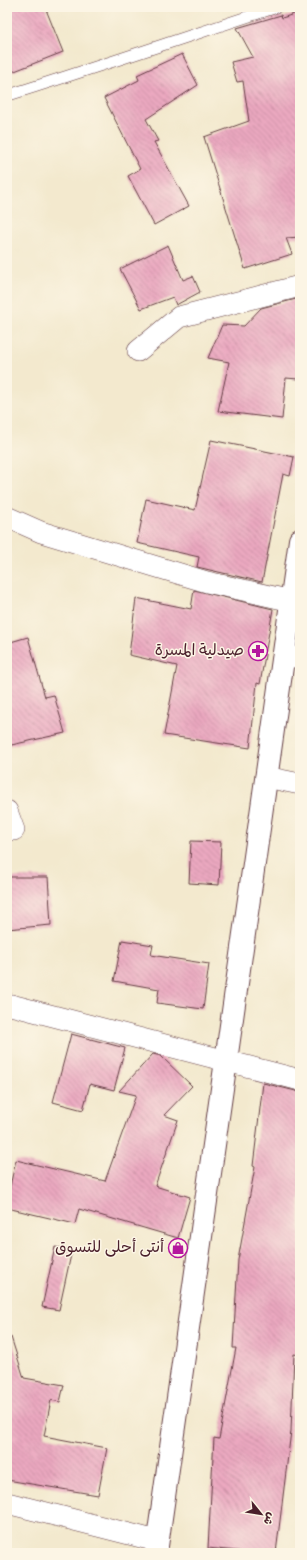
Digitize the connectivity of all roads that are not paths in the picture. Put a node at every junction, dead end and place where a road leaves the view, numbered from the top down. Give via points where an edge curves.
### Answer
1 (277, 7) edge
2 (7, 94) edge
3 (300, 286) edge
4 (138, 351) dead end
5 (7, 517) edge
6 (300, 540) edge
7 (292, 600) junction
8 (292, 657) edge
9 (266, 777) junction
10 (300, 784) edge
11 (7, 1004) edge
12 (225, 1061) junction
13 (300, 1080) edge
14 (7, 1503) edge
15 (156, 1547) edge

1 - 2 lane via 188,38
3 - 4 street via 179,317
5 - 7 street via 41,532 207,582
6 - 7 main road
7 - 8 main road
8 - 9 main road
9 - 10 street
9 - 12 main road
11 - 12 street
12 - 13 street
12 - 15 main road via 192,1311
14 - 15 street

